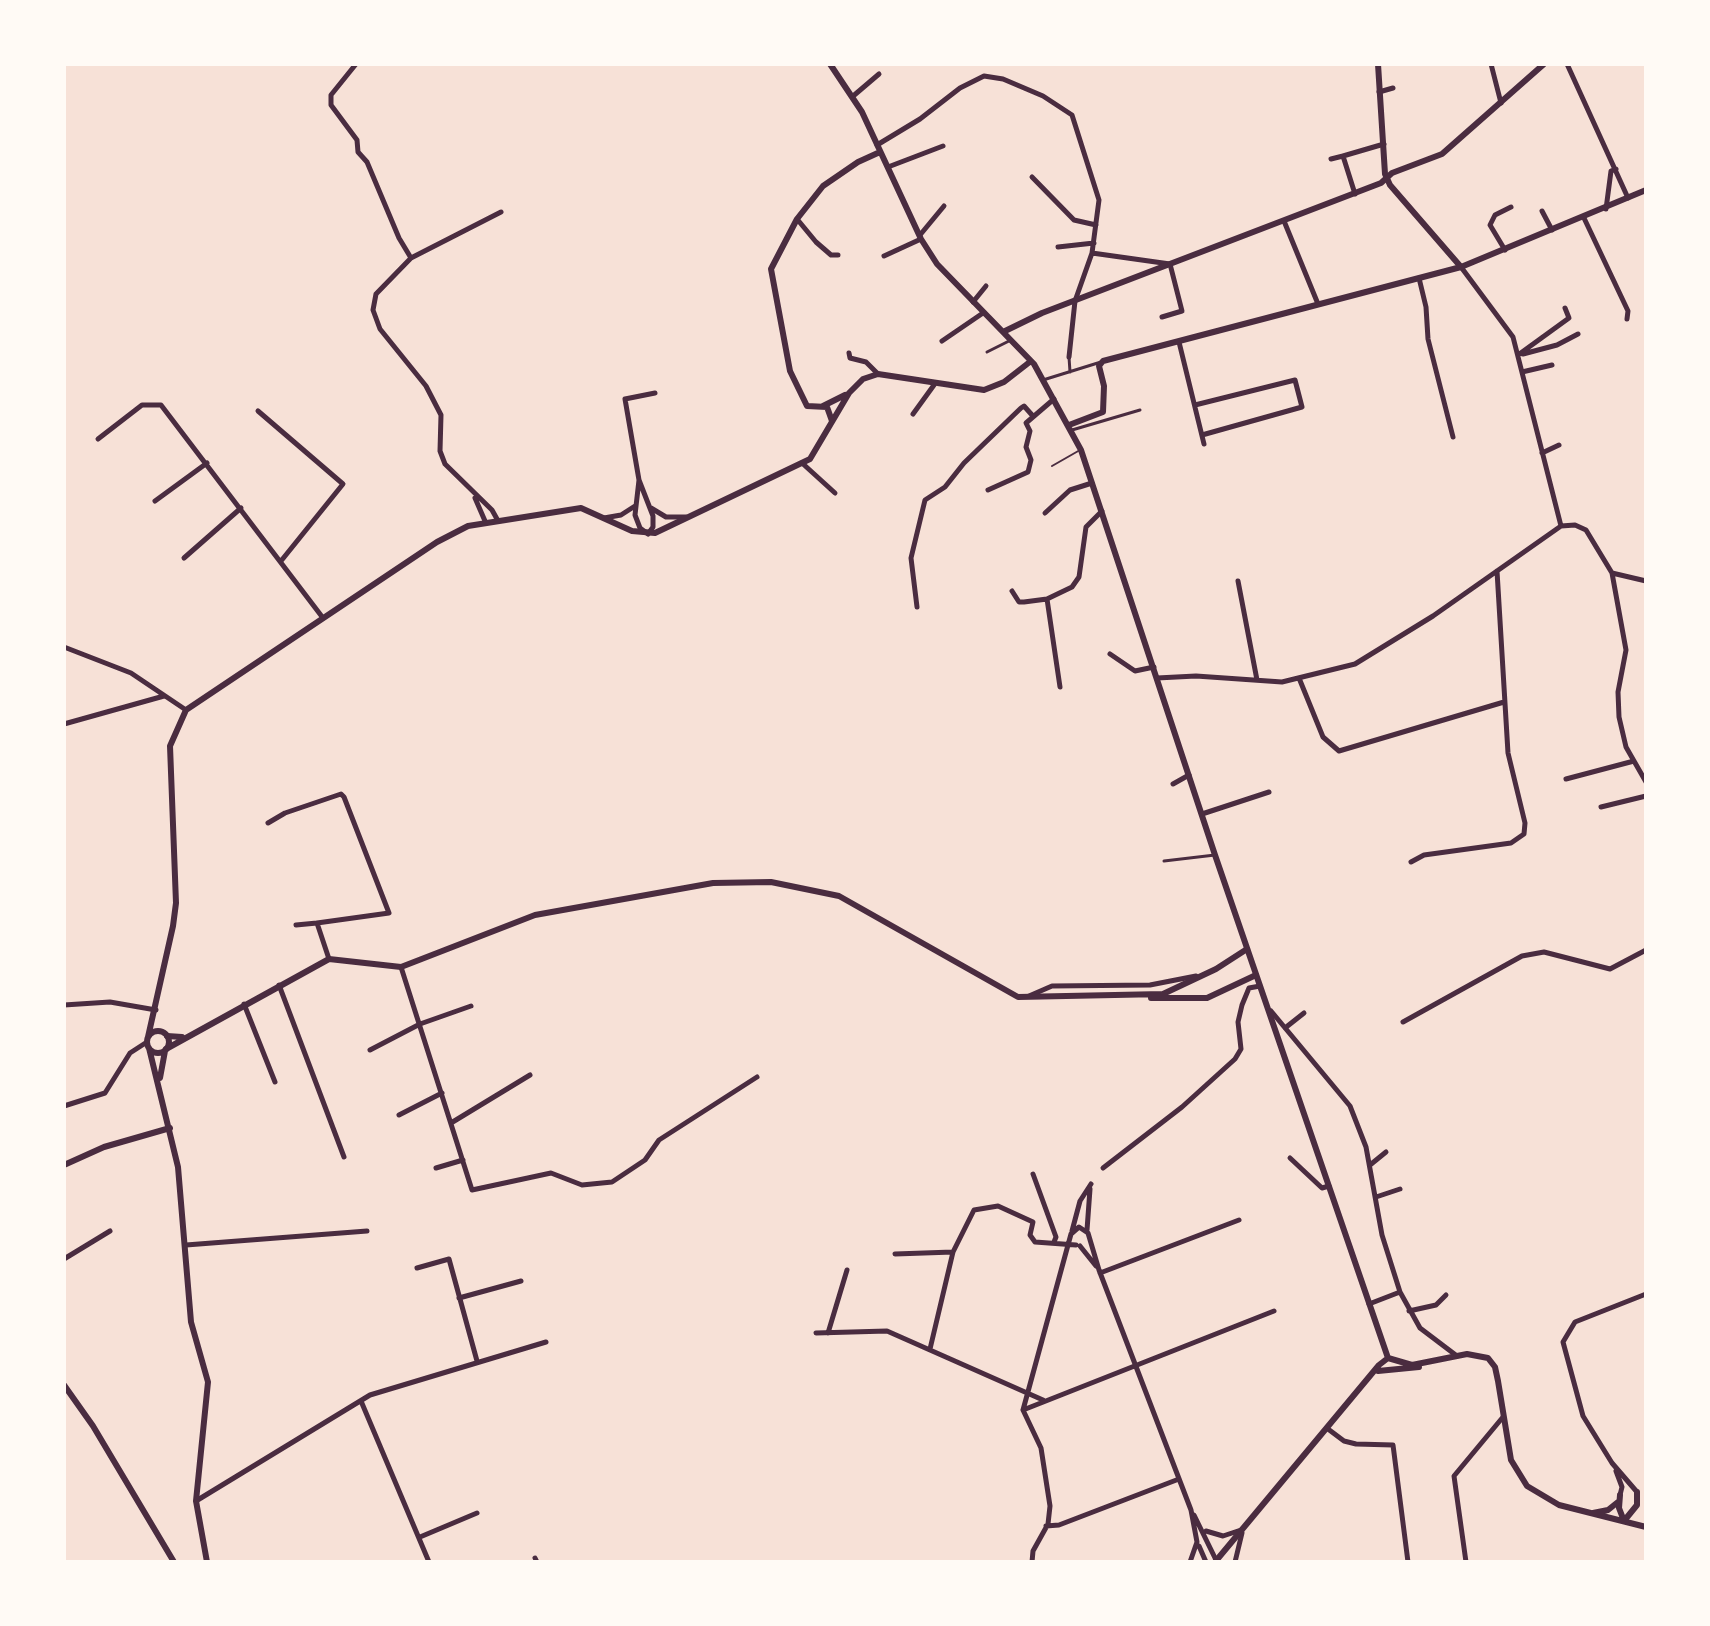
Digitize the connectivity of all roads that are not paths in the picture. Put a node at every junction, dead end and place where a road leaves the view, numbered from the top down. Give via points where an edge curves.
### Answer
1 (830, 64) edge
2 (1378, 64) edge
3 (1491, 64) edge
4 (1544, 64) edge
5 (1567, 64) edge
6 (355, 66) edge
7 (879, 74) dead end
8 (1393, 88) dead end
9 (1378, 92) junction
10 (852, 97) junction
11 (1502, 104) junction
12 (1384, 144) junction
13 (943, 146) dead end
14 (879, 148) junction
15 (1343, 156) junction
16 (1331, 159) dead end
17 (888, 167) junction
18 (1616, 169) junction
19 (1032, 177) dead end
20 (1387, 178) junction
21 (1646, 190) edge
22 (1355, 194) junction
23 (1629, 199) junction
24 (944, 206) dead end
25 (1511, 207) dead end
26 (1606, 209) junction
27 (1542, 211) dead end
28 (501, 212) dead end
29 (1584, 218) junction
30 (797, 219) junction
31 (1284, 221) junction
32 (1096, 225) junction
33 (1553, 231) junction
34 (921, 237) junction
35 (1094, 243) junction
36 (1058, 247) dead end
37 (1505, 250) junction
38 (1092, 253) junction
39 (838, 255) dead end
40 (884, 256) dead end
41 (411, 258) junction
42 (1157, 264) junction
43 (1170, 264) junction
44 (1461, 267) junction
45 (1419, 278) junction
46 (986, 286) dead end
47 (1075, 301) junction
48 (972, 303) junction
49 (1318, 304) junction
50 (1565, 308) dead end
51 (983, 313) junction
52 (1162, 317) dead end
53 (1627, 319) dead end
54 (1003, 332) junction
55 (1578, 334) dead end
56 (1011, 340) junction
57 (942, 341) dead end
58 (1179, 342) junction
59 (987, 352) dead end
60 (849, 353) dead end
61 (1518, 355) junction
62 (1069, 357) joint
63 (1031, 361) junction
64 (1103, 361) junction
65 (1552, 365) dead end
66 (1070, 372) junction
67 (1522, 372) junction
68 (878, 374) junction
69 (1043, 380) junction
70 (934, 385) junction
71 (655, 393) dead end
72 (849, 393) junction
73 (1054, 399) junction
74 (1195, 405) junction
75 (823, 406) junction
76 (1140, 410) dead end
77 (258, 411) dead end
78 (913, 414) dead end
79 (1032, 415) junction
80 (832, 422) junction
81 (1070, 428) junction
82 (1202, 435) junction
83 (1453, 437) dead end
84 (98, 439) dead end
85 (1204, 444) dead end
86 (1559, 445) dead end
87 (1081, 450) junction
88 (1542, 453) junction
89 (207, 463) junction
90 (802, 463) junction
91 (1052, 466) dead end
92 (639, 480) junction
93 (1093, 483) junction
94 (988, 490) dead end
95 (470, 491) junction
96 (835, 493) dead end
97 (155, 501) dead end
98 (636, 506) junction
99 (650, 506) junction
100 (241, 508) junction
101 (1103, 511) junction
102 (1045, 513) dead end
103 (695, 516) junction
104 (603, 518) junction
105 (497, 519) junction
106 (485, 521) junction
107 (1561, 526) junction
108 (648, 534) junction
109 (184, 558) dead end
110 (281, 561) junction
111 (1497, 571) junction
112 (1612, 573) junction
113 (1238, 581) dead end
114 (1646, 581) edge
115 (1012, 591) dead end
116 (1047, 599) junction
117 (917, 607) dead end
118 (323, 618) junction
119 (64, 647) edge
120 (1110, 654) dead end
121 (1154, 667) junction
122 (1157, 678) junction
123 (1299, 678) junction
124 (1257, 680) junction
125 (1060, 687) dead end
126 (165, 695) junction
127 (1504, 702) junction
128 (186, 710) junction
129 (64, 724) edge
130 (1634, 761) junction
131 (1190, 775) junction
132 (1566, 779) dead end
133 (1646, 782) edge
134 (1173, 784) dead end
135 (1269, 792) dead end
136 (1646, 796) edge
137 (1601, 807) dead end
138 (1202, 814) junction
139 (268, 823) dead end
140 (1215, 855) junction
141 (1164, 861) dead end
142 (1411, 862) dead end
143 (317, 923) junction
144 (296, 925) dead end
145 (1247, 949) junction
146 (1646, 950) edge
147 (329, 959) junction
148 (401, 967) junction
149 (1205, 974) junction
150 (1256, 975) junction
151 (1241, 983) junction
152 (278, 984) junction
153 (1260, 986) junction
154 (1249, 988) junction
155 (1144, 997) junction
156 (1027, 998) junction
157 (244, 1003) junction
158 (64, 1005) edge
159 (471, 1006) dead end
160 (157, 1010) junction
161 (1271, 1011) junction
162 (1304, 1013) dead end
163 (1403, 1022) dead end
164 (420, 1024) junction
165 (1285, 1028) junction
166 (166, 1035) junction
167 (186, 1036) junction
168 (148, 1042) junction
169 (166, 1050) junction
170 (370, 1050) dead end
171 (530, 1075) dead end
172 (757, 1077) dead end
173 (159, 1082) junction
174 (275, 1082) dead end
175 (442, 1093) junction
176 (64, 1106) edge
177 (399, 1115) dead end
178 (451, 1123) junction
179 (170, 1128) junction
180 (1386, 1152) dead end
181 (344, 1157) dead end
182 (1290, 1158) dead end
183 (463, 1160) junction
184 (64, 1165) edge
185 (1370, 1165) junction
186 (436, 1168) dead end
187 (1103, 1168) dead end
188 (1033, 1174) dead end
189 (1329, 1186) junction
190 (1400, 1189) dead end
191 (1376, 1197) junction
192 (1239, 1220) dead end
193 (110, 1231) dead end
194 (367, 1231) dead end
195 (1072, 1231) junction
196 (1087, 1231) junction
197 (1089, 1239) junction
198 (1054, 1242) junction
199 (1069, 1242) junction
200 (186, 1245) junction
201 (1078, 1246) junction
202 (953, 1252) junction
203 (895, 1254) dead end
204 (64, 1259) edge
205 (417, 1268) dead end
206 (847, 1270) dead end
207 (1100, 1272) junction
208 (521, 1281) dead end
209 (1400, 1292) junction
210 (1646, 1294) edge
211 (1446, 1295) dead end
212 (459, 1298) junction
213 (1369, 1304) junction
214 (1274, 1311) dead end
215 (1409, 1311) junction
216 (816, 1333) dead end
217 (828, 1333) junction
218 (546, 1342) dead end
219 (930, 1349) junction
220 (1457, 1356) junction
221 (1388, 1358) junction
222 (477, 1361) junction
223 (1429, 1362) junction
224 (1135, 1364) junction
225 (1378, 1371) junction
226 (1370, 1376) junction
227 (64, 1385) edge
228 (1028, 1393) junction
229 (1043, 1400) junction
230 (361, 1401) junction
231 (1023, 1410) junction
232 (1503, 1417) junction
233 (1328, 1429) junction
234 (1612, 1463) junction
235 (1179, 1479) junction
236 (1637, 1492) junction
237 (1619, 1498) junction
238 (196, 1501) junction
239 (1646, 1503) edge
240 (1191, 1510) junction
241 (477, 1513) dead end
242 (1590, 1514) junction
243 (1624, 1521) junction
244 (1249, 1525) junction
245 (1046, 1526) junction
246 (1646, 1527) edge
247 (1203, 1529) junction
248 (1242, 1533) junction
249 (420, 1537) junction
250 (1197, 1542) junction
251 (174, 1562) edge
252 (207, 1562) edge
253 (429, 1562) edge
254 (1032, 1562) edge
255 (1190, 1562) edge
256 (1206, 1562) edge
257 (1216, 1562) edge
258 (1235, 1562) edge
259 (1408, 1562) edge
260 (1466, 1562) edge

1 - 10 main road
2 - 9 main road
3 - 11 street
4 - 11 main road
5 - 18 street
6 - 41 street via 331,95 331,105 357,140 358,152
7 - 10 street
8 - 9 street
9 - 12 main road
10 - 14 main road
11 - 20 main road via 1447,152
12 - 15 street
12 - 20 main road
13 - 17 street
14 - 17 main road
14 - 30 main road via 837,174
14 - 32 street via 960,88 984,76 1003,79 1072,115 1097,190
15 - 16 street
15 - 22 street
17 - 34 main road
18 - 23 street
18 - 26 street via 1611,171
19 - 32 street via 1074,220
20 - 22 main road
20 - 44 main road
21 - 23 main road
22 - 31 main road
23 - 26 main road
24 - 34 street
25 - 37 street via 1495,215 1490,225
26 - 29 main road
27 - 33 street
28 - 41 street
29 - 33 main road
29 - 53 street via 1628,311
30 - 39 street via 816,242
30 - 75 main road via 771,269 790,371 807,406
31 - 43 main road
31 - 49 street
32 - 35 street
33 - 37 main road
34 - 40 street
34 - 48 main road
35 - 36 street
35 - 38 street
37 - 44 main road
38 - 42 street
38 - 47 street
41 - 95 street via 376,294 374,319 431,396 443,422 441,457
42 - 43 main road
42 - 47 main road
43 - 52 street via 1182,311
44 - 45 main road
44 - 61 street via 1508,326
45 - 49 main road
45 - 83 street
46 - 48 street
47 - 54 main road
47 - 62 street
48 - 51 main road
49 - 58 main road
50 - 61 street via 1569,318
51 - 54 main road
51 - 57 street
54 - 56 main road
55 - 61 street
56 - 59 street
56 - 63 main road
58 - 64 main road
58 - 74 street
60 - 68 street
61 - 67 street
62 - 66 street
63 - 69 main road
63 - 70 main road via 984,390
64 - 66 street
64 - 81 main road via 1103,412
65 - 67 street
66 - 69 street
67 - 88 street
68 - 70 main road
68 - 72 main road via 863,379
69 - 73 main road
70 - 78 street
71 - 92 street via 625,399
72 - 75 main road
72 - 80 main road
73 - 79 street
73 - 81 main road
74 - 82 street
74 - 82 street via 1295,380 1302,407
75 - 80 main road
76 - 81 street
77 - 110 street via 343,484
79 - 94 street via 1026,423 1028,472
79 - 117 street via 1021,408 945,487 925,500 911,558
80 - 90 main road via 815,453
81 - 87 main road
82 - 85 street
84 - 89 street via 142,405 154,403
86 - 88 street
87 - 91 lane
87 - 93 main road
88 - 107 street
89 - 97 street
89 - 100 street
90 - 96 street
90 - 103 main road
92 - 98 street
92 - 99 street
93 - 101 main road
93 - 102 street via 1070,490
95 - 105 street
95 - 106 street
98 - 104 street
98 - 108 street via 636,520
99 - 103 street via 666,517
99 - 108 street via 654,522
100 - 109 street
100 - 110 street
101 - 116 street via 1086,527 1076,583
101 - 121 main road
103 - 108 main road
104 - 105 main road via 581,508
104 - 108 main road
105 - 106 main road
106 - 118 main road via 437,542
107 - 111 street
107 - 112 street via 1586,530
110 - 118 street
111 - 123 street via 1355,664
111 - 127 street
112 - 114 street
112 - 130 street via 1626,650 1619,717
113 - 124 street
115 - 116 street via 1019,602
116 - 125 street
118 - 128 main road
119 - 126 street via 131,673
120 - 121 street via 1135,671
121 - 122 main road
122 - 124 street
122 - 131 main road
123 - 124 street
123 - 127 street via 1323,737 1339,751
126 - 128 street
126 - 129 street
127 - 142 street via 1508,753 1525,823 1520,839 1424,855
128 - 160 main road via 170,746 176,903
130 - 132 street
130 - 133 street
131 - 134 street
131 - 138 main road
135 - 138 street
136 - 137 street
138 - 140 main road
139 - 143 street via 344,797 389,913
140 - 141 street
140 - 145 main road
143 - 144 street
143 - 147 street
145 - 149 main road
145 - 150 main road
146 - 163 street via 1610,969 1544,952 1522,956
147 - 148 main road
147 - 152 main road
148 - 156 main road via 535,915 713,883 771,882 839,896 1009,994
148 - 164 street
149 - 155 main road
149 - 156 street via 1150,985 1052,986
150 - 151 main road
150 - 153 main road
151 - 154 street
151 - 155 main road via 1201,999
152 - 157 main road
152 - 181 street
153 - 154 street
153 - 161 main road
154 - 187 street via 1238,1016 1239,1055
155 - 156 main road
157 - 167 main road
157 - 174 street
158 - 160 street via 110,1002
159 - 164 street
160 - 166 main road
160 - 168 main road
161 - 165 street
161 - 189 main road
162 - 165 street
164 - 170 street
164 - 175 street
165 - 185 street via 1350,1106
166 - 167 main road
166 - 168 main road via 154,1032
166 - 169 main road
167 - 169 main road
168 - 169 main road via 155,1053
168 - 173 main road
168 - 176 street via 130,1053 105,1093
169 - 173 main road
171 - 178 street
172 - 183 street via 659,1140 645,1160 603,1185 582,1185 551,1173 472,1190
173 - 179 main road
175 - 177 street
175 - 178 street
178 - 183 street
179 - 184 main road
179 - 200 main road
180 - 185 street
182 - 189 street via 1322,1188
183 - 186 street
185 - 191 street
188 - 198 street
189 - 213 main road
190 - 191 street
191 - 209 street
192 - 207 street
193 - 204 street
194 - 200 street
195 - 196 street
195 - 196 street via 1091,1184
195 - 199 street
196 - 197 street
197 - 201 street
197 - 207 street
198 - 199 street
198 - 202 street via 1035,1242 1030,1235 1033,1222 996,1205 979,1207 970,1215
199 - 201 street
199 - 228 street
200 - 238 main road via 191,1322 209,1392
201 - 207 street
202 - 203 street
202 - 219 street
205 - 212 street via 449,1259
206 - 217 street
207 - 224 street
208 - 212 street
209 - 213 street
209 - 215 street
210 - 234 street via 1575,1322 1563,1338 1583,1416
211 - 215 street via 1436,1305
212 - 222 street
213 - 221 main road
214 - 224 street
215 - 220 street via 1432,1340
216 - 217 street
217 - 219 street via 887,1331
218 - 222 street
219 - 228 street
220 - 223 main road
220 - 232 main road via 1481,1355 1492,1362
221 - 223 main road via 1403,1365
221 - 225 main road
221 - 226 main road
222 - 230 street
223 - 225 main road
224 - 229 street
224 - 235 street
225 - 226 main road
226 - 233 main road
227 - 251 main road
228 - 229 street
228 - 231 street
229 - 231 street
230 - 238 street
230 - 249 street
231 - 245 street via 1041,1448 1050,1506
232 - 242 main road via 1511,1460 1527,1486 1544,1498
232 - 260 street via 1454,1476
233 - 244 main road
233 - 259 street via 1356,1444 1393,1445
234 - 236 street
234 - 237 street via 1622,1487
235 - 240 street
235 - 245 street
236 - 239 main road
236 - 243 main road via 1637,1505
237 - 242 main road via 1608,1510
237 - 243 main road
238 - 252 main road
240 - 247 street
240 - 250 street
241 - 249 street
242 - 243 main road
243 - 246 main road
244 - 247 street via 1223,1536
244 - 248 main road
245 - 254 street
247 - 257 street
248 - 257 main road
248 - 258 street
249 - 253 street
250 - 255 street
250 - 256 street

